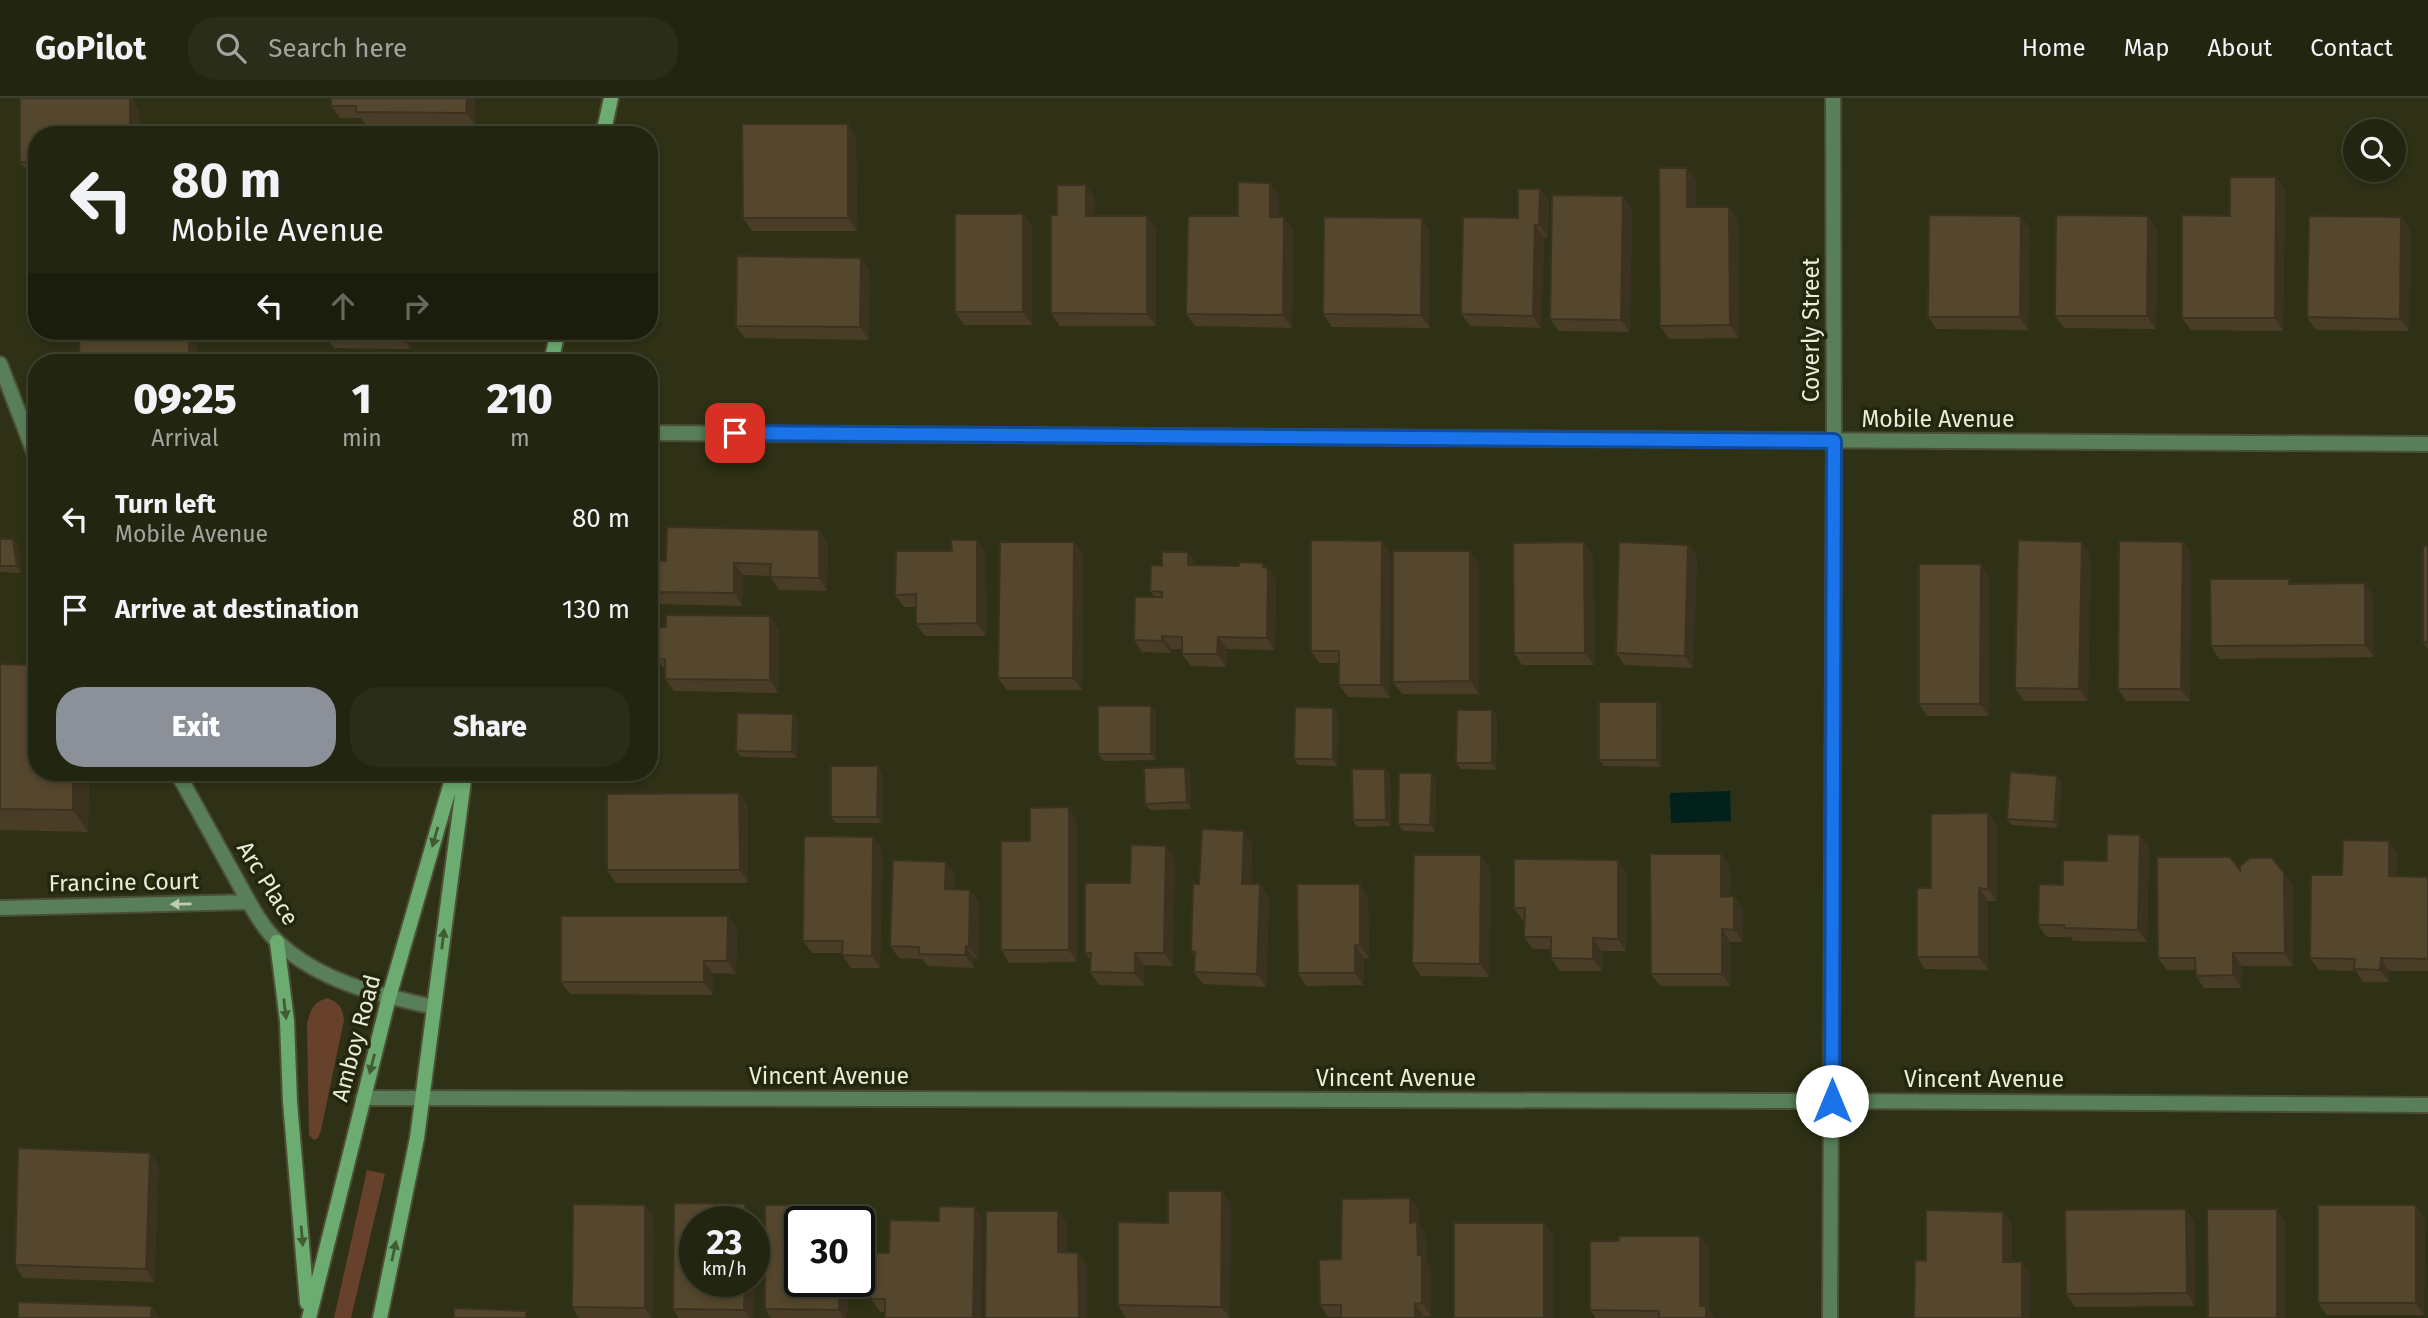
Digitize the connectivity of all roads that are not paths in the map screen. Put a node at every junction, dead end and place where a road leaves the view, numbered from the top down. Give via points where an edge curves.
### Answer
1 (611, 98) edge
2 (1833, 98) edge
3 (605, 126) edge
4 (0, 364) edge
5 (658, 433) edge
6 (28, 437) edge
7 (1834, 441) junction
8 (2428, 444) edge
9 (182, 781) edge
10 (451, 781) edge
11 (464, 781) edge
12 (249, 902) junction
13 (0, 908) edge
14 (277, 942) junction
15 (389, 997) junction
16 (434, 1007) junction
17 (363, 1098) junction
18 (422, 1099) junction
19 (1832, 1101) junction
20 (2428, 1105) edge
21 (309, 1317) edge
22 (380, 1318) edge
23 (1830, 1318) edge

1 - 3 main road
2 - 7 street, Coverly Street
4 - 6 street
5 - 7 street, Mobile Avenue
7 - 8 street, Mobile Avenue
7 - 19 street, Coverly Street
9 - 12 street, Arc Place
10 -> 15 main road, Amboy Road
16 -> 11 main road
12 -> 13 street, Francine Court
12 - 14 street, Arc Place
14 - 15 street, Arc Place via 344,984
14 -> 21 main road
15 - 16 street, Arc Place
15 -> 17 main road, Amboy Road
16 - 18 main road
17 - 18 street, Vincent Avenue
17 - 21 main road, Amboy Road
18 - 19 street, Vincent Avenue
22 -> 18 main road
19 - 20 street, Vincent Avenue
19 - 23 street, Coverly Street

